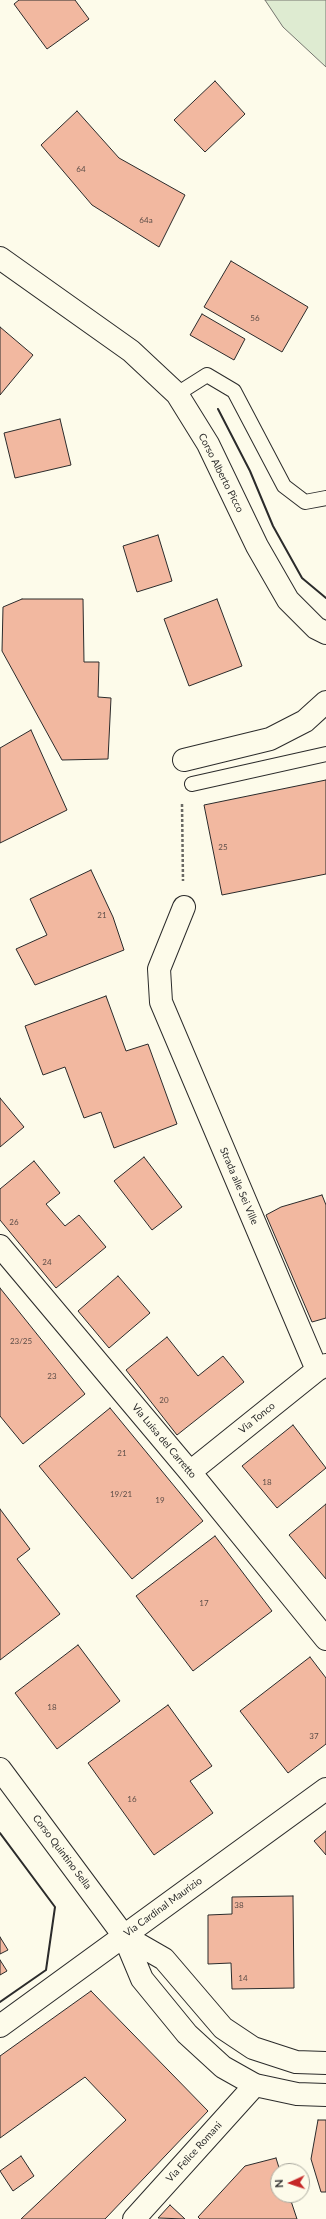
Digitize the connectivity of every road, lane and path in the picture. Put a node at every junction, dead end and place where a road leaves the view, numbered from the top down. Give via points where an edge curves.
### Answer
1 (0, 258) edge
2 (177, 394) junction
3 (326, 498) edge
4 (326, 633) edge
5 (326, 702) edge
6 (326, 754) edge
7 (184, 760) joint
8 (192, 784) dead end
9 (184, 907) joint
10 (0, 1246) edge
11 (322, 1367) edge
12 (190, 1472) junction
13 (326, 1639) edge
14 (0, 1769) edge
15 (326, 1789) edge
16 (124, 1936) junction
17 (0, 2026) edge
18 (326, 2063) edge
19 (255, 2085) junction
20 (326, 2095) edge
21 (134, 2219) edge

1 - 2 street, Corso Alberto Picco via 131,351
2 - 3 lane via 207,375 234,391 284,486 305,502
2 - 4 street, Corso Alberto Picco via 208,444 257,546 288,600 316,628
5 - 7 street via 305,721 270,739
6 - 8 lane
7 - 9 path via 181,832
9 - 11 street, Strada alle Sei Ville via 158,969 161,1002
10 - 12 street, Via Luisa del Carretto
11 - 12 street, Via Tonco
12 - 13 street, Via Luisa del Carretto
14 - 16 street, Corso Quintino Sella
15 - 16 street, Via Cardinal Maurizio
16 - 17 street, Via Cardinal Maurizio
16 - 18 street, Corso Quintino Sella via 164,1959 223,2028 253,2048 296,2062
16 - 19 street, Corso Quintino Sella via 142,1979 187,2034 223,2067
19 - 20 street, Corso Quintino Sella via 297,2094
19 - 21 street, Via Felice Romani

